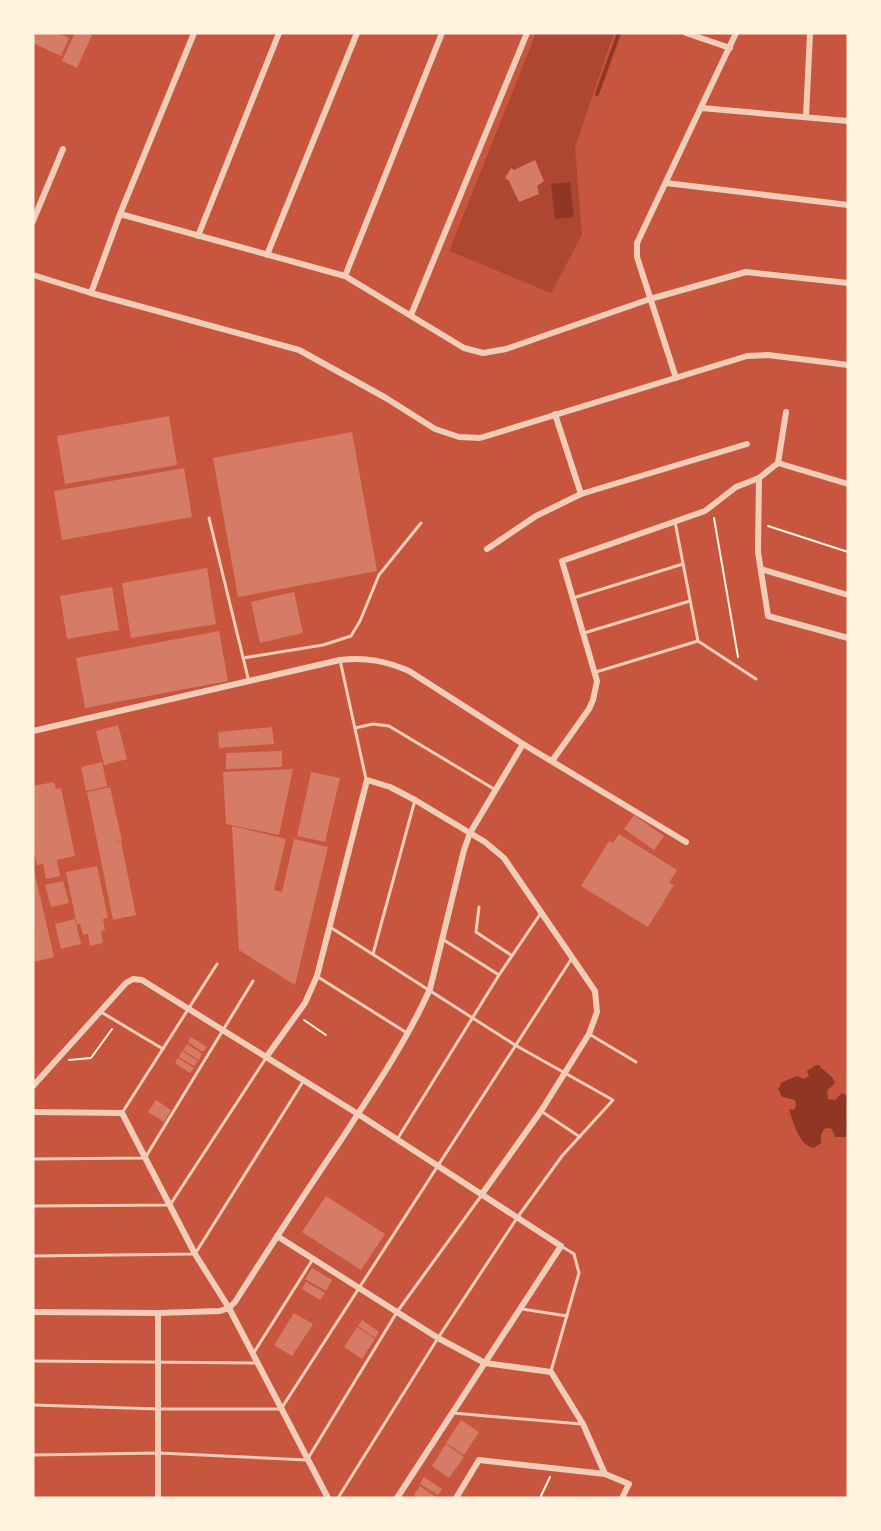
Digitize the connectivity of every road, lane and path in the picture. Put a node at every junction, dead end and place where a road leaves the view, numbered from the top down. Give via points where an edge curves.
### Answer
1 (195, 33) edge
2 (279, 33) edge
3 (357, 33) edge
4 (442, 33) edge
5 (527, 33) edge
6 (686, 33) edge
7 (736, 33) edge
8 (810, 33) edge
9 (730, 48) junction
10 (701, 108) junction
11 (806, 117) junction
12 (848, 121) edge
13 (63, 149) dead end
14 (666, 183) junction
15 (848, 205) edge
16 (120, 214) junction
17 (33, 220) edge
18 (198, 236) junction
19 (267, 255) junction
20 (33, 274) edge
21 (345, 276) junction
22 (848, 283) edge
23 (91, 293) junction
24 (650, 299) junction
25 (411, 315) junction
26 (848, 365) edge
27 (676, 378) junction
28 (786, 412) dead end
29 (555, 414) junction
30 (747, 444) dead end
31 (778, 464) junction
32 (759, 478) junction
33 (848, 484) edge
34 (581, 494) junction
35 (712, 506) junction
36 (209, 518) dead end
37 (675, 521) junction
38 (422, 523) dead end
39 (757, 523) junction
40 (487, 549) dead end
41 (848, 552) edge
42 (683, 564) junction
43 (761, 569) junction
44 (848, 595) edge
45 (573, 598) junction
46 (690, 601) junction
47 (584, 633) junction
48 (848, 638) edge
49 (698, 641) junction
50 (243, 658) junction
51 (340, 660) junction
52 (740, 667) junction
53 (596, 672) junction
54 (756, 679) dead end
55 (249, 682) junction
56 (355, 728) junction
57 (33, 731) edge
58 (524, 744) junction
59 (552, 761) junction
60 (367, 780) junction
61 (495, 789) junction
62 (415, 800) junction
63 (470, 833) junction
64 (686, 842) dead end
65 (479, 907) dead end
66 (542, 912) junction
67 (330, 927) junction
68 (442, 939) junction
69 (373, 954) junction
70 (512, 956) junction
71 (572, 958) junction
72 (218, 964) dead end
73 (499, 975) junction
74 (317, 976) junction
75 (253, 981) dead end
76 (430, 989) junction
77 (189, 1008) junction
78 (101, 1012) junction
79 (297, 1015) junction
80 (473, 1017) junction
81 (117, 1022) junction
82 (225, 1030) junction
83 (408, 1034) junction
84 (589, 1034) junction
85 (326, 1035) dead end
86 (515, 1045) junction
87 (163, 1049) junction
88 (267, 1056) junction
89 (54, 1062) junction
90 (636, 1062) dead end
91 (565, 1074) junction
92 (304, 1080) junction
93 (33, 1086) edge
94 (541, 1111) junction
95 (33, 1112) edge
96 (122, 1113) junction
97 (358, 1114) junction
98 (580, 1137) junction
99 (398, 1140) junction
100 (145, 1158) junction
101 (33, 1160) edge
102 (436, 1165) junction
103 (482, 1194) junction
104 (170, 1205) junction
105 (33, 1206) edge
106 (518, 1218) junction
107 (277, 1236) junction
108 (561, 1246) junction
109 (195, 1254) junction
110 (33, 1256) edge
111 (313, 1259) junction
112 (359, 1288) junction
113 (229, 1308) junction
114 (520, 1309) junction
115 (33, 1312) edge
116 (397, 1312) junction
117 (158, 1313) junction
118 (567, 1316) junction
119 (438, 1338) junction
120 (252, 1355) junction
121 (33, 1360) edge
122 (159, 1361) junction
123 (257, 1363) junction
124 (485, 1363) junction
125 (551, 1372) junction
126 (33, 1405) edge
127 (281, 1408) junction
128 (159, 1409) junction
129 (452, 1413) junction
130 (583, 1424) junction
131 (159, 1453) junction
132 (33, 1455) edge
133 (307, 1460) junction
134 (554, 1469) junction
135 (605, 1474) junction
136 (158, 1498) edge
137 (328, 1498) edge
138 (338, 1498) edge
139 (397, 1498) edge
140 (456, 1498) edge
141 (540, 1498) edge
142 (622, 1498) edge

1 - 16 street
2 - 18 street
3 - 19 street
4 - 21 street
5 - 25 street
6 - 9 street
7 - 9 street
8 - 11 street
9 - 10 street
10 - 11 street
10 - 14 street
11 - 12 street
13 - 17 street
14 - 15 street
14 - 24 street via 637,243 637,257
16 - 18 street
16 - 23 street
18 - 19 street
19 - 21 street
20 - 23 street
21 - 25 street
22 - 24 street via 746,272
23 - 29 street via 299,350 435,429 459,437 480,438
24 - 25 street via 506,349 483,353 464,348
24 - 27 street
26 - 27 street via 768,354 747,356
27 - 29 street
28 - 31 street
29 - 34 street
30 - 34 street
31 - 32 street
31 - 33 street
32 - 35 street via 736,487
32 - 39 street
34 - 40 street via 536,516
35 - 37 street
35 - 52 path
36 - 50 lane
37 - 42 lane
37 - 45 street via 562,561
38 - 50 lane via 379,575 351,636 323,645
39 - 41 path
39 - 43 street
42 - 45 lane
42 - 46 lane
43 - 44 street
43 - 48 street via 768,616
45 - 47 street
46 - 47 lane
46 - 49 lane
47 - 53 street
49 - 52 lane
49 - 53 lane
50 - 55 lane
51 - 55 street
51 - 56 lane
51 - 58 street via 375,659 392,663
52 - 54 lane
53 - 59 street via 593,700
55 - 57 street
56 - 60 lane
56 - 61 lane via 389,726
58 - 59 street
58 - 61 street
59 - 64 street
60 - 62 street
60 - 67 street
61 - 63 street
62 - 63 street
62 - 69 lane
63 - 66 street via 504,858
63 - 68 street
65 - 70 lane via 476,932
66 - 70 lane
66 - 71 street
67 - 69 lane
67 - 74 street
68 - 73 lane
68 - 76 street
69 - 76 lane
70 - 73 lane
71 - 84 street via 595,992 597,1012
71 - 86 lane
72 - 77 lane
73 - 80 lane
74 - 79 street
74 - 83 lane
75 - 82 lane
76 - 80 lane
76 - 83 street
77 - 78 street via 142,980 133,979
77 - 82 street
77 - 87 lane
78 - 81 lane
78 - 89 street
79 - 85 path
79 - 88 street
80 - 86 lane
80 - 99 lane
81 - 87 lane
81 - 89 path via 91,1058
82 - 88 street
82 - 100 lane
83 - 97 street
84 - 90 lane
84 - 91 street
86 - 91 lane
86 - 102 lane
87 - 96 lane
88 - 92 street
88 - 104 lane
89 - 93 street
91 - 94 street
91 - 98 lane via 613,1100
92 - 97 street
92 - 109 lane
94 - 98 lane
94 - 103 street
95 - 96 street
96 - 100 street
97 - 99 street
97 - 107 street
98 - 106 lane
99 - 102 street
100 - 101 lane
100 - 104 street
102 - 103 street
102 - 112 lane
103 - 106 street
103 - 116 lane
104 - 105 lane
104 - 109 street
106 - 108 street
106 - 119 lane
107 - 111 street
107 - 113 street
108 - 114 street
108 - 118 lane via 574,1254 579,1273
109 - 110 lane
109 - 113 street
111 - 112 street
111 - 120 lane
112 - 116 street
112 - 127 lane
113 - 117 street
113 - 120 street
114 - 118 lane
114 - 124 street
115 - 117 street
116 - 119 street
116 - 133 lane
117 - 122 street
118 - 125 lane
119 - 124 street
119 - 138 lane
120 - 123 street
121 - 122 lane
122 - 123 lane
122 - 128 street
123 - 127 street
124 - 125 street
124 - 129 street
125 - 130 street
126 - 128 lane
127 - 128 lane
127 - 133 street
128 - 131 street
129 - 130 lane
129 - 139 street
130 - 135 street
131 - 132 lane
131 - 133 lane
131 - 136 street
133 - 137 street
134 - 135 street
134 - 140 street via 479,1460
134 - 141 path
135 - 142 street via 629,1484

